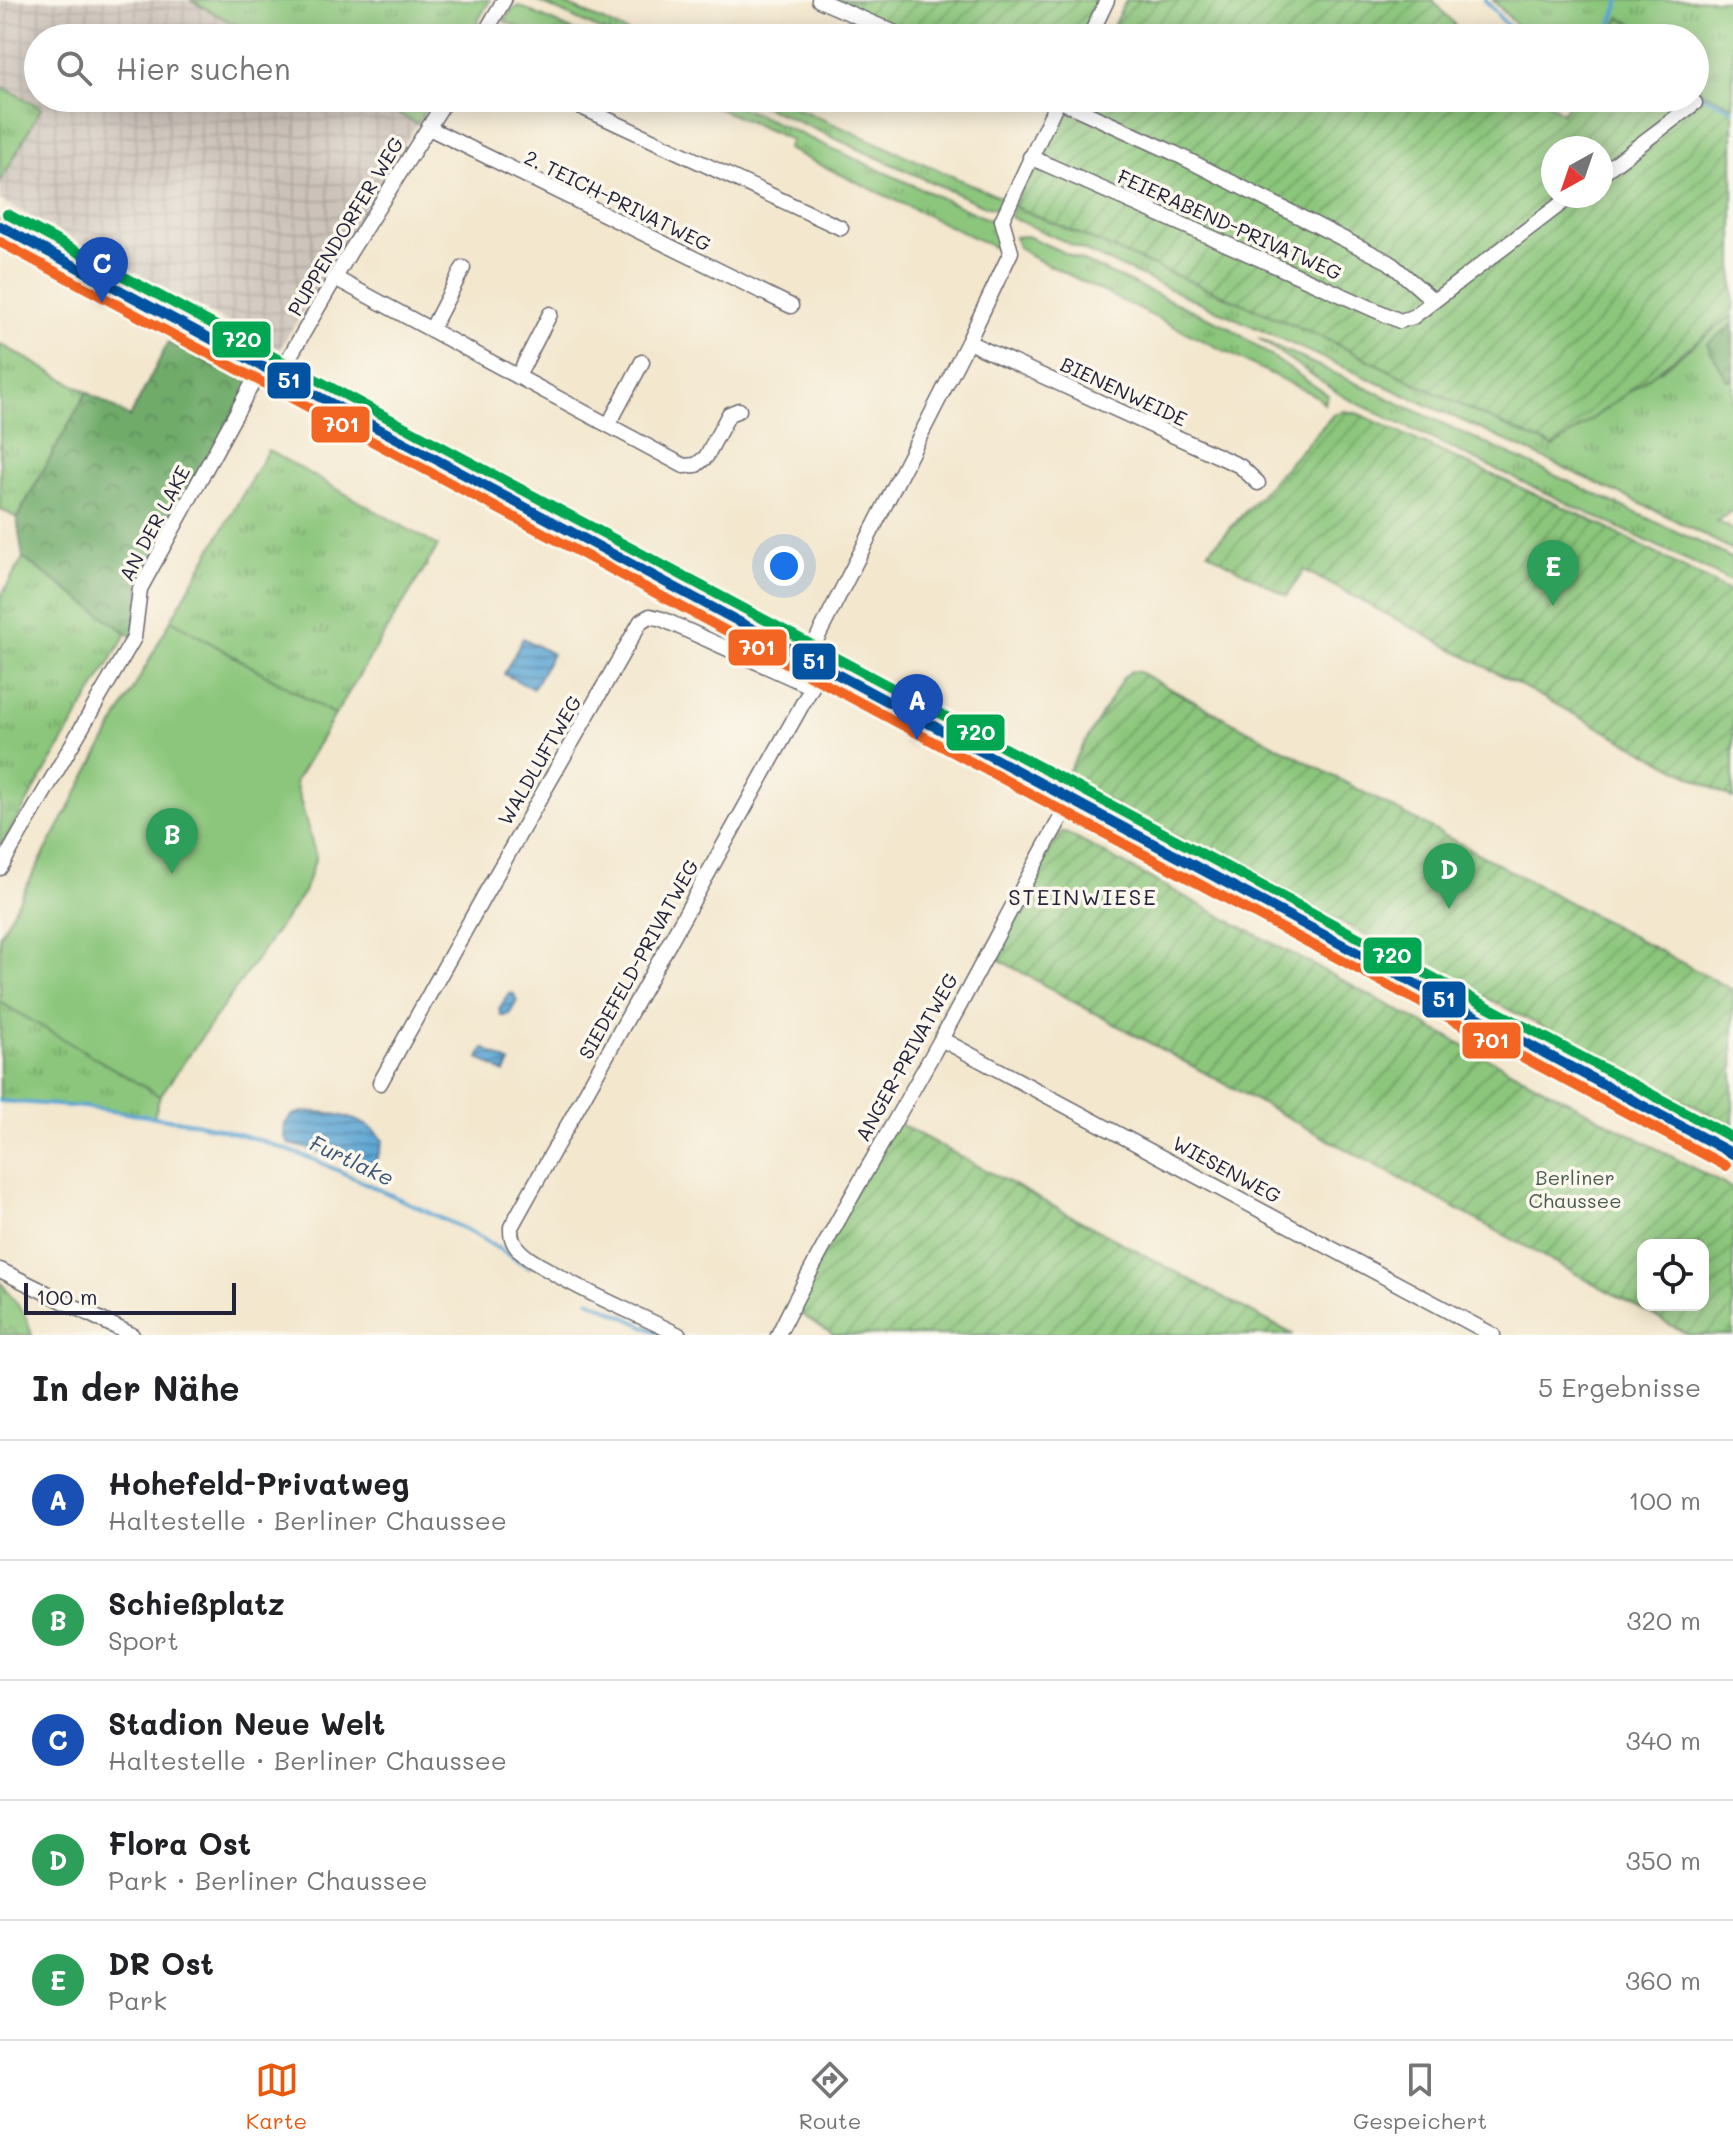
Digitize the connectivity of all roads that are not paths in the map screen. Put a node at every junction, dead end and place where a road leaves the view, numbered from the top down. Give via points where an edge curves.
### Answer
1 (504, 0) edge
2 (819, 0) edge
3 (1107, 0) edge
4 (490, 24) edge
5 (875, 24) edge
6 (1096, 24) edge
7 (439, 112) edge
8 (592, 112) edge
9 (1049, 112) edge
10 (1083, 112) edge
11 (1683, 112) edge
12 (429, 128) junction
13 (1030, 157) junction
14 (1613, 165) edge
15 (1555, 208) edge
16 (0, 226) edge
17 (841, 228) dead end
18 (463, 268) dead end
19 (335, 278) junction
20 (1434, 301) junction
21 (791, 306) dead end
22 (550, 314) dead end
23 (431, 330) junction
24 (968, 342) junction
25 (642, 362) dead end
26 (271, 371) junction
27 (518, 376) junction
28 (739, 410) dead end
29 (609, 424) junction
30 (1258, 483) dead end
31 (815, 663) junction
32 (812, 687) junction
33 (1071, 800) junction
34 (0, 868) edge
35 (941, 1039) junction
36 (380, 1083) dead end
37 (1733, 1154) edge
38 (0, 1270) edge
39 (132, 1335) edge
40 (679, 1335) edge
41 (778, 1335) edge
42 (1493, 1335) edge

1 - 4 street
2 - 5 street
3 - 6 street
7 - 12 street, PUPPENDORFER WEG
8 - 17 street
9 - 13 street, SIEDEFELD-PRIVATWEG
10 - 20 street via 1389,262
11 - 14 street
12 - 19 street, PUPPENDORFER WEG
12 - 21 street, 2. TEICH-PRIVATWEG
13 - 20 street, FEIERABEND-PRIVATWEG via 1400,321
13 - 24 street, SIEDEFELD-PRIVATWEG via 1002,220 1011,252
15 - 20 street
16 - 26 main road
18 - 23 street
19 - 23 street
19 - 26 street, PUPPENDORFER WEG
22 - 27 street
23 - 27 street
24 - 30 street, BIENENWEIDE via 1240,466
24 - 31 street, SIEDEFELD-PRIVATWEG
25 - 29 street
26 - 31 main road
26 - 34 street, AN DER LAKE via 140,589 134,638
27 - 29 street
28 - 29 street via 729,414 706,457 696,465 684,466
31 - 32 street, SIEDEFELD-PRIVATWEG
31 - 33 main road
32 - 36 street, WALDLUFTWEG via 662,619 650,616 641,621
32 - 40 street, SIEDEFELD-PRIVATWEG via 511,1230 512,1240 538,1264
33 - 35 street, ANGER-PRIVATWEG
33 - 37 main road
35 - 41 street, ANGER-PRIVATWEG
35 - 42 street, WIESENWEG
38 - 39 street

